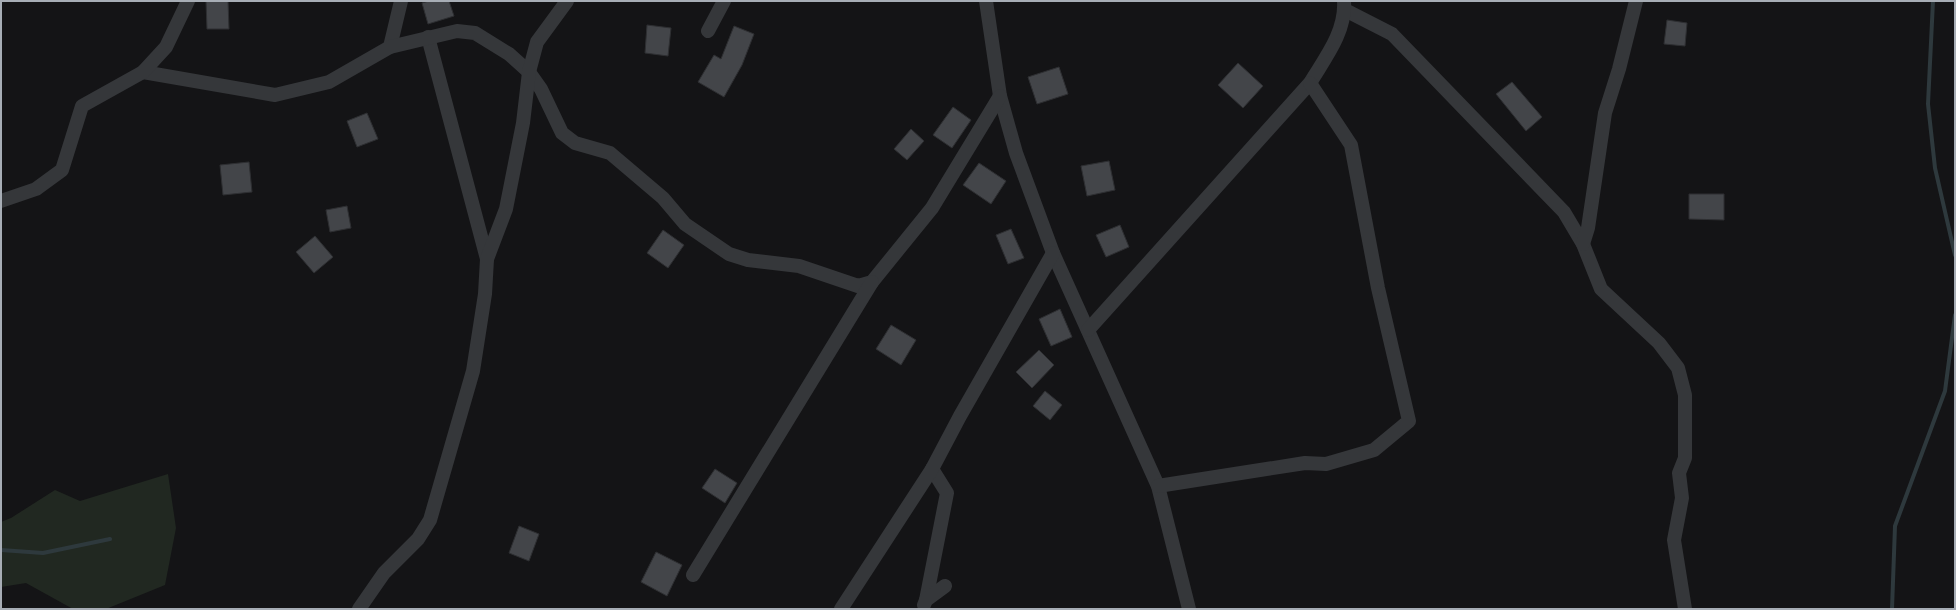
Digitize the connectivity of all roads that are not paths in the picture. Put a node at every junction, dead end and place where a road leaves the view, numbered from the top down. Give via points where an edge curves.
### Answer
1 (188, 1) edge
2 (401, 1) edge
3 (567, 1) edge
4 (724, 1) edge
5 (986, 1) edge
6 (1636, 1) edge
7 (1345, 6) edge
8 (708, 31) dead end
9 (428, 37) junction
10 (390, 46) junction
11 (144, 72) junction
12 (530, 72) junction
13 (1310, 83) junction
14 (1000, 96) junction
15 (1, 201) edge
16 (1583, 244) junction
17 (1052, 253) junction
18 (487, 259) junction
19 (872, 282) junction
20 (1088, 330) junction
21 (932, 469) junction
22 (1158, 486) junction
23 (693, 575) dead end
24 (945, 586) dead end
25 (924, 605) edge
26 (359, 609) edge
27 (840, 609) edge
28 (1189, 609) edge
29 (1685, 609) edge

1 - 11 street via 166,47
2 - 10 street
3 - 12 street via 537,42
4 - 8 street
5 - 14 street
6 - 16 street via 1605,113 1588,228
7 - 13 street via 1336,41
7 - 16 street via 1392,34 1564,212
9 - 10 street
9 - 12 street via 457,31 475,33 509,54
9 - 18 street
10 - 11 street via 329,82 275,95
11 - 15 street via 82,106 62,170 36,189
12 - 18 street via 506,209
12 - 19 street via 562,133 575,143 610,153 663,198 685,224 729,254 748,260 800,266 858,286
13 - 20 street
13 - 22 street via 1351,145 1378,288 1410,421 1374,450 1326,464 1305,463
14 - 17 street via 1016,153
14 - 19 street via 932,208
16 - 29 street via 1601,289 1660,343 1678,368 1685,395 1685,458 1679,472 1682,498 1674,540
17 - 20 street
17 - 21 street
18 - 26 street via 485,294 473,371 430,520 418,539 384,573
19 - 23 street
20 - 22 street
21 - 25 street via 947,493
21 - 27 street
22 - 28 street
24 - 25 street

